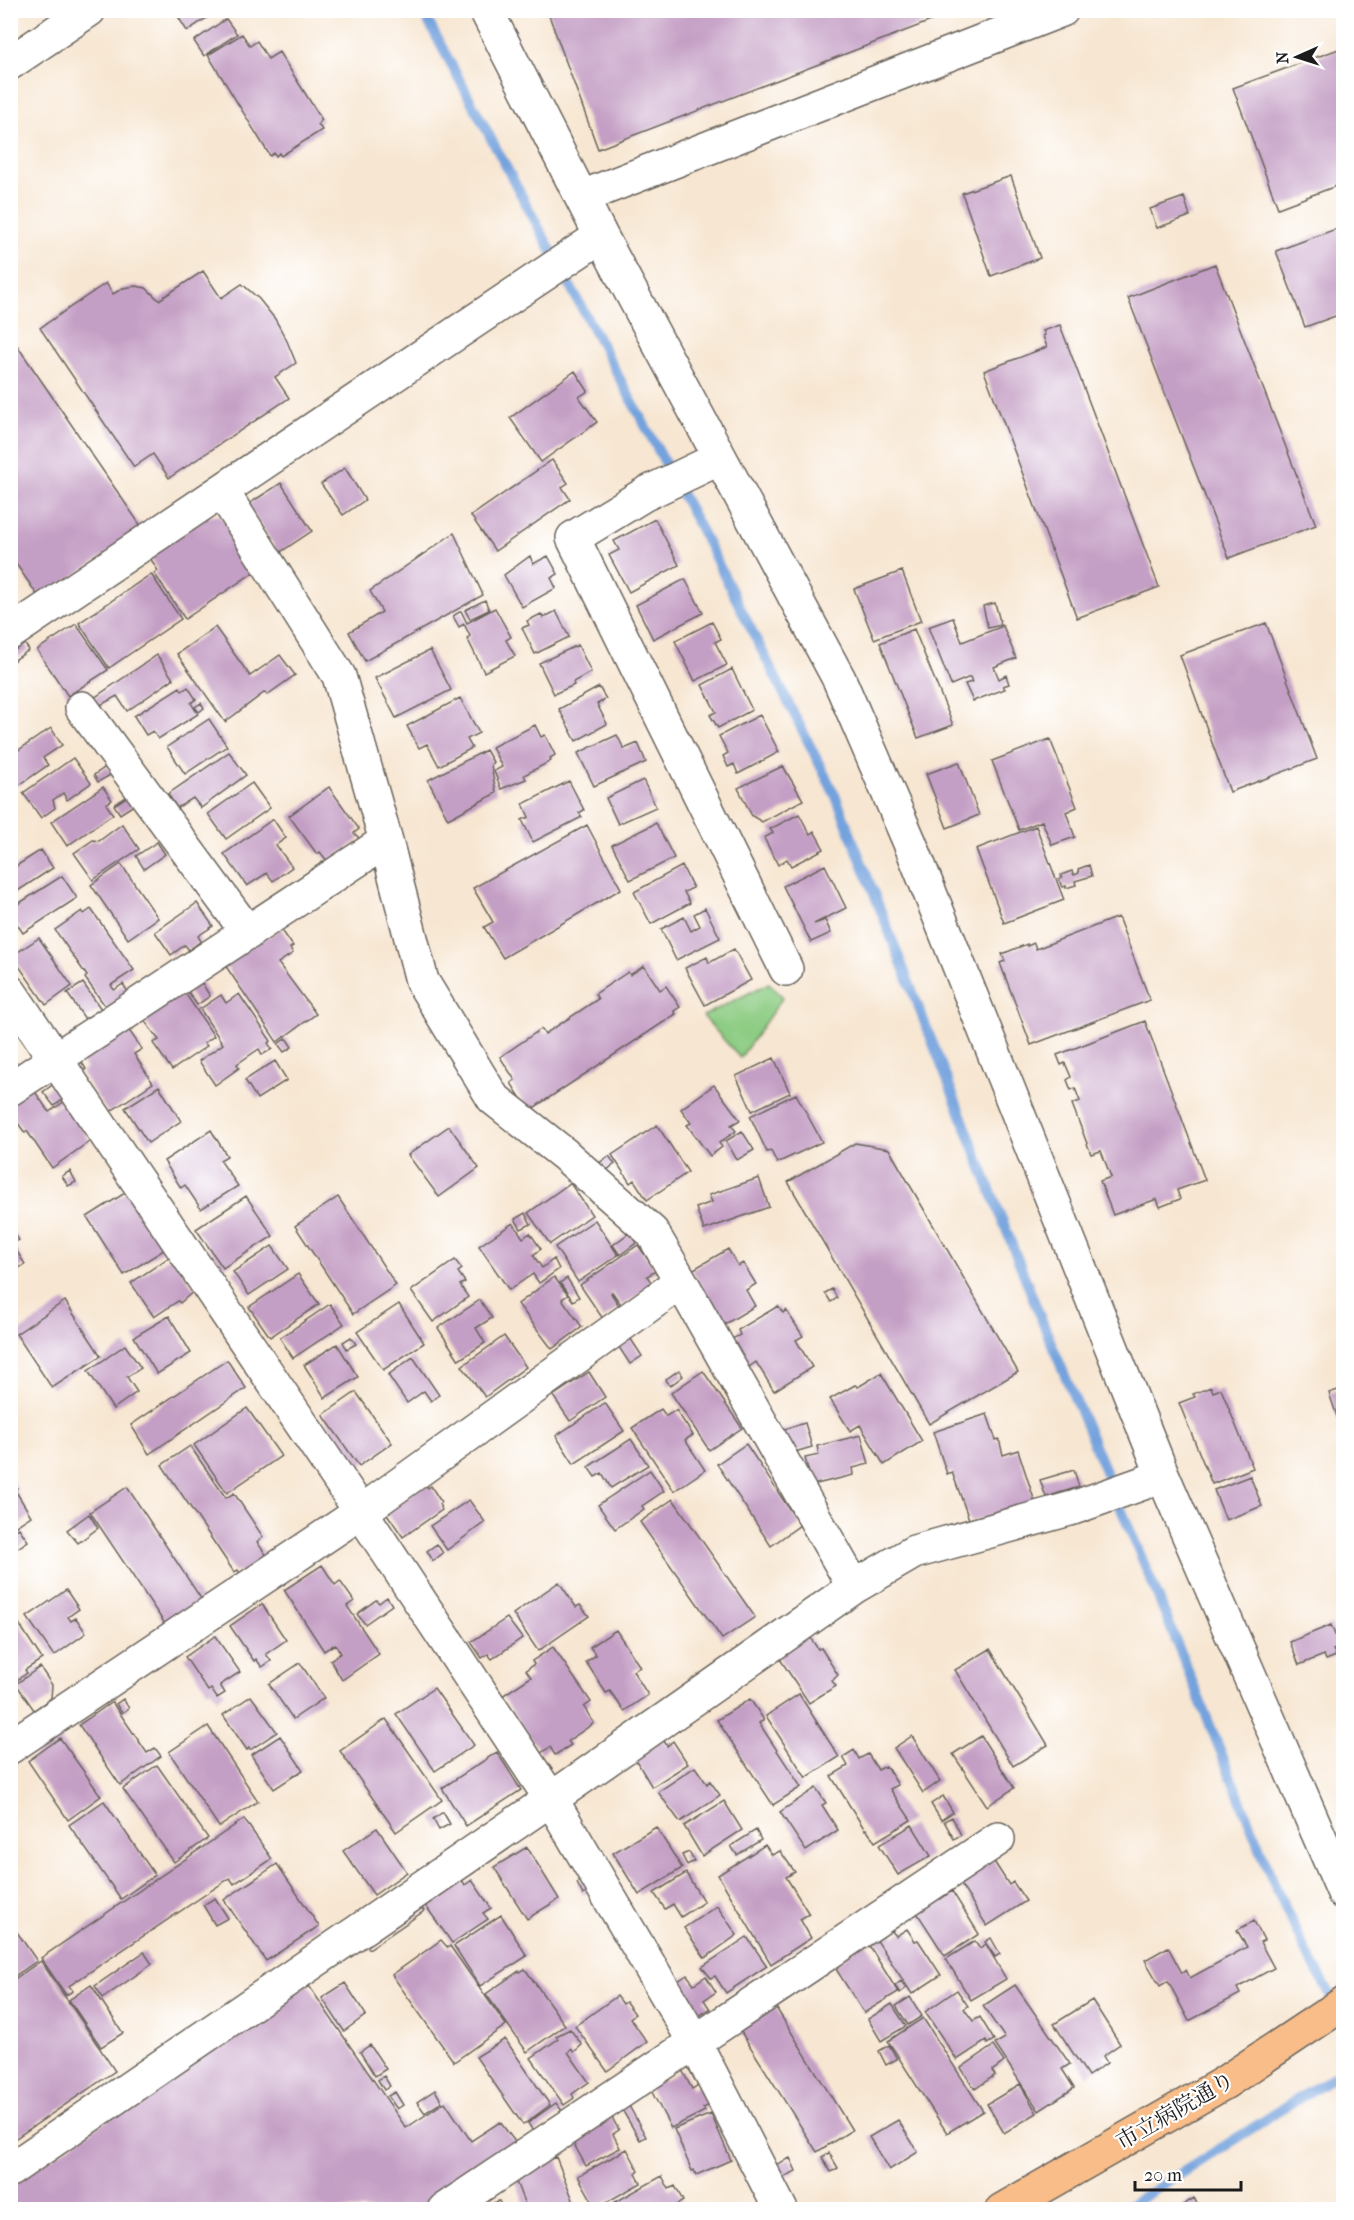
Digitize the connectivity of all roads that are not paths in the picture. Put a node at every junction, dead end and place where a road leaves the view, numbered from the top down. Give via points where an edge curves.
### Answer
1 (89, 10) edge
2 (486, 10) edge
3 (1062, 10) edge
4 (10, 63) edge
5 (582, 197) junction
6 (601, 236) junction
7 (720, 458) junction
8 (222, 491) junction
9 (10, 633) edge
10 (82, 708) dead end
11 (386, 841) junction
12 (248, 933) junction
13 (786, 969) dead end
14 (10, 992) edge
15 (56, 1059) junction
16 (10, 1089) edge
17 (681, 1282) junction
18 (1164, 1476) junction
19 (361, 1512) junction
20 (854, 1587) junction
21 (10, 1747) edge
22 (551, 1799) junction
23 (998, 1839) dead end
24 (1344, 1893) edge
25 (1344, 2003) edge
26 (694, 2041) junction
27 (10, 2170) edge
28 (444, 2210) edge
29 (782, 2210) edge
30 (1002, 2210) edge

1 - 4 street
2 - 5 street
3 - 5 street
5 - 6 street
6 - 7 street
6 - 8 street
7 - 13 street via 645,494 573,538
7 - 18 street via 849,701 910,843
8 - 9 street
8 - 11 street via 339,676
10 - 12 street
11 - 12 street
11 - 17 street via 422,981 493,1098 651,1232
12 - 15 street
14 - 15 street
15 - 16 street
15 - 19 street
17 - 19 street
17 - 20 street
18 - 20 street via 1073,1508 914,1552
18 - 24 street
19 - 21 street
19 - 22 street
20 - 22 street
22 - 26 street
22 - 27 street
23 - 26 street
25 - 30 main road, 市立病院通り via 1224,2083
26 - 28 street
26 - 29 street

